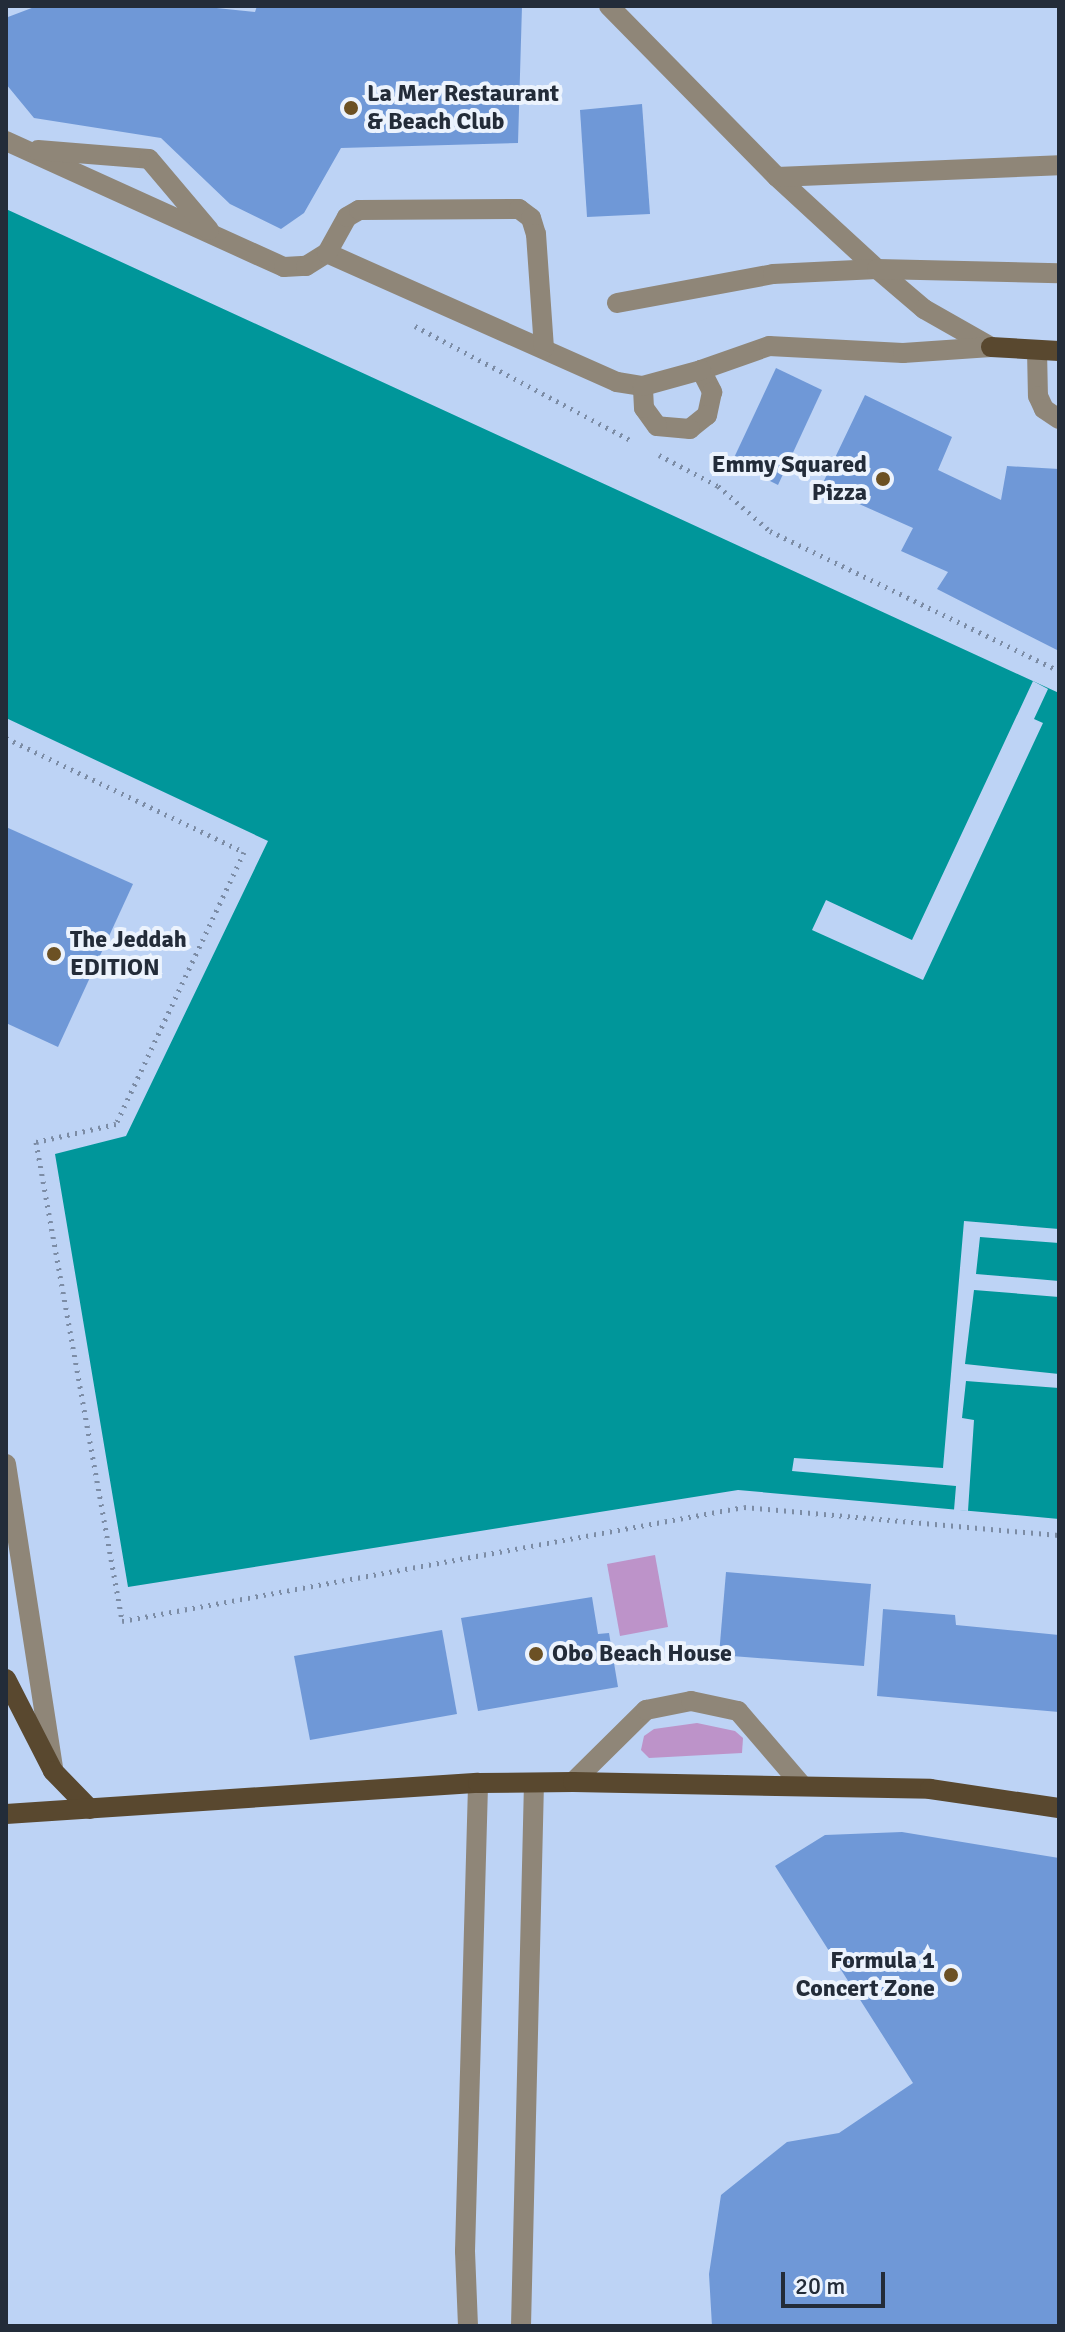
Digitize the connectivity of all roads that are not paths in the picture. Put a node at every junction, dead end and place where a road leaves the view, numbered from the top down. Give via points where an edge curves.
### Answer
1 (609, 6) edge
2 (14, 145) edge
3 (1059, 165) edge
4 (777, 177) junction
5 (214, 236) junction
6 (327, 253) junction
7 (877, 269) junction
8 (1059, 273) edge
9 (617, 303) dead end
10 (991, 347) junction
11 (544, 348) junction
12 (1037, 350) junction
13 (1059, 351) edge
14 (701, 370) junction
15 (643, 386) junction
16 (1059, 419) edge
17 (6, 1464) edge
18 (6, 1679) edge
19 (53, 1771) junction
20 (573, 1782) junction
21 (478, 1783) junction
22 (534, 1783) junction
23 (800, 1783) junction
24 (1059, 1808) edge
25 (90, 1809) junction
26 (6, 1814) edge
27 (468, 2326) edge
28 (521, 2326) edge

1 - 4 street
2 - 5 street
2 - 5 street via 149,159
3 - 4 street
4 - 7 street
5 - 6 street via 284,267 306,266
6 - 11 street
6 - 11 street via 347,217 359,210 519,209 531,218 536,234
7 - 8 street
7 - 9 street via 773,274
7 - 10 street via 924,309
10 - 12 main road
10 - 14 street via 903,353 769,346
11 - 15 street via 617,382
12 - 13 main road
12 - 16 street via 1038,396 1044,409
14 - 15 street
14 - 15 street via 712,392 711,404 690,429 657,426 644,408
17 - 19 street
18 - 19 main road
19 - 25 main road
20 - 22 main road
20 - 23 main road
20 - 23 street via 646,1710 691,1701 738,1711
21 - 22 main road
21 - 25 main road
21 - 27 street via 465,2251
22 - 28 street
23 - 24 main road via 930,1789
25 - 26 main road

